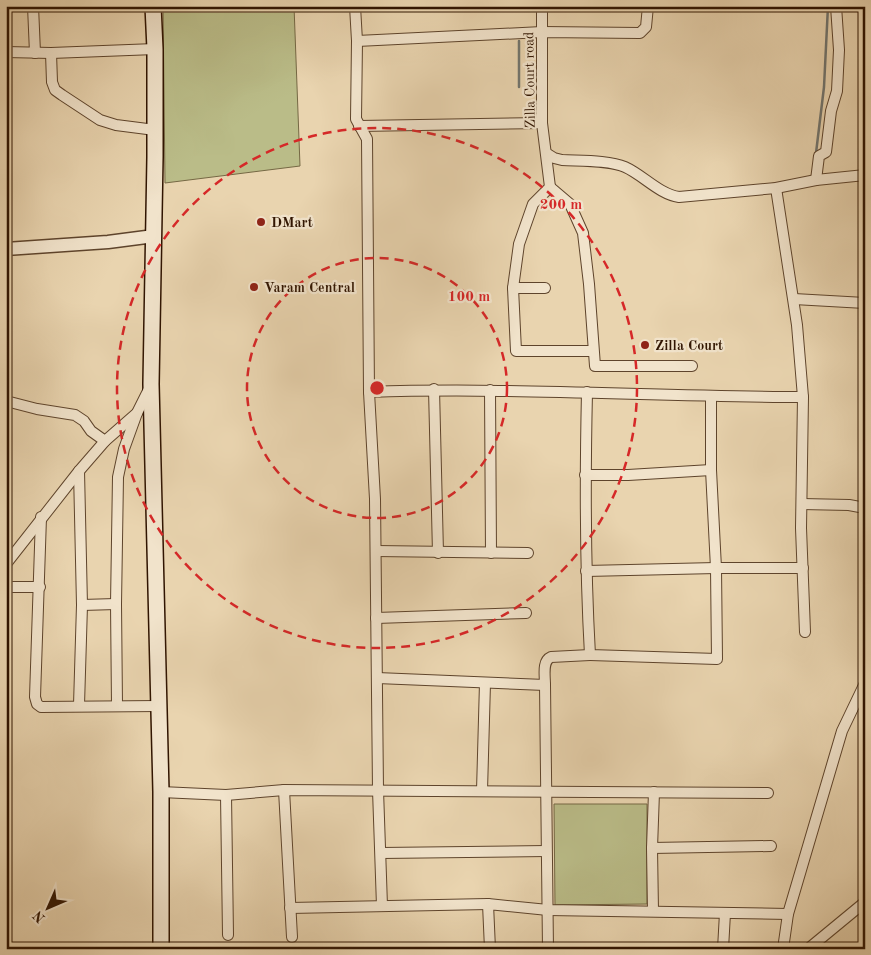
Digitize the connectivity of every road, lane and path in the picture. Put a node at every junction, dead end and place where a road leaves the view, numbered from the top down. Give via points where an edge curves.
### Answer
1 (33, 6) edge
2 (153, 6) edge
3 (355, 6) edge
4 (542, 6) edge
5 (648, 6) edge
6 (836, 6) edge
7 (542, 32) junction
8 (357, 41) junction
9 (155, 49) junction
10 (6, 52) edge
11 (35, 53) junction
12 (52, 53) junction
13 (542, 122) junction
14 (359, 126) junction
15 (155, 130) junction
16 (546, 153) junction
17 (865, 175) edge
18 (816, 180) junction
19 (550, 187) junction
20 (776, 188) junction
21 (154, 236) junction
22 (6, 249) edge
23 (513, 288) junction
24 (545, 288) dead end
25 (794, 299) junction
26 (865, 303) edge
27 (593, 351) junction
28 (692, 366) dead end
29 (151, 384) junction
30 (434, 389) junction
31 (490, 390) junction
32 (369, 392) junction
33 (587, 392) junction
34 (712, 397) junction
35 (803, 397) junction
36 (6, 401) edge
37 (137, 413) junction
38 (105, 441) junction
39 (711, 470) junction
40 (79, 471) junction
41 (585, 475) junction
42 (802, 504) junction
43 (865, 508) edge
44 (41, 518) junction
45 (376, 550) junction
46 (438, 553) junction
47 (491, 553) junction
48 (528, 553) dead end
49 (6, 564) edge
50 (716, 568) junction
51 (803, 568) junction
52 (586, 571) junction
53 (6, 587) edge
54 (40, 587) junction
55 (116, 604) junction
56 (82, 605) junction
57 (526, 613) dead end
58 (376, 618) junction
59 (805, 632) dead end
60 (590, 655) junction
61 (377, 678) junction
62 (485, 683) junction
63 (865, 683) edge
64 (545, 684) junction
65 (79, 705) junction
66 (117, 705) junction
67 (158, 706) junction
68 (284, 790) junction
69 (378, 790) junction
70 (482, 791) junction
71 (161, 792) junction
72 (546, 792) junction
73 (654, 792) junction
74 (768, 793) dead end
75 (226, 795) junction
76 (771, 846) dead end
77 (652, 848) junction
78 (546, 851) junction
79 (381, 853) junction
80 (865, 902) edge
81 (488, 904) junction
82 (382, 906) junction
83 (290, 908) junction
84 (548, 910) junction
85 (653, 911) junction
86 (725, 913) junction
87 (788, 914) junction
88 (228, 935) dead end
89 (292, 937) dead end
90 (161, 949) edge
91 (490, 949) edge
92 (548, 949) edge
93 (723, 949) edge
94 (783, 949) edge
95 (808, 949) edge

1 - 11 street
2 - 9 main road
3 - 8 street
4 - 7 street, Zilla Court road
5 - 7 street via 646,27 640,33
6 - 18 street via 837,91 826,152 819,156
7 - 8 street
7 - 13 street, Zilla Court road
8 - 14 street via 356,119
9 - 12 street
9 - 15 main road
10 - 11 street
11 - 12 street
12 - 15 street via 55,90 100,120
13 - 14 street
13 - 16 street, Zilla Court road
14 - 32 street via 367,139
15 - 21 main road
16 - 19 street, Zilla Court road
16 - 20 street via 562,160 617,164 669,196
17 - 18 street
18 - 20 street
19 - 23 street via 533,204 519,244
19 - 27 street via 570,204 583,233 590,284
20 - 25 street
21 - 22 street
21 - 29 main road
23 - 24 street
23 - 27 street via 516,351
25 - 26 street
25 - 35 street
27 - 28 street via 595,366
29 - 37 street
29 - 67 main road
30 - 31 street
30 - 32 street
30 - 46 street
31 - 33 street
31 - 47 street
32 - 45 street
33 - 34 street
33 - 41 street
34 - 35 street
34 - 39 street
35 - 42 street
36 - 38 street via 79,417
37 - 38 street
37 - 55 street via 119,467
38 - 40 street
39 - 41 street
39 - 50 street
40 - 44 street
40 - 56 street
41 - 52 street
42 - 43 street via 849,504
42 - 51 street
44 - 49 street
44 - 54 street
45 - 46 street
45 - 58 street
46 - 47 street
47 - 48 street
50 - 51 street
50 - 52 street
50 - 60 street via 717,659
51 - 59 street
52 - 60 street
53 - 54 street
54 - 65 street via 37,704 42,707
55 - 56 street
55 - 66 street
56 - 65 street
57 - 58 street
58 - 61 street
60 - 64 street via 551,656 545,662
61 - 62 street
61 - 69 street
62 - 64 street
62 - 70 street
63 - 87 street via 842,731
64 - 72 street
65 - 66 street
66 - 67 street
67 - 71 main road
68 - 69 street
68 - 75 street
68 - 83 street
69 - 70 street
69 - 79 street
70 - 72 street
71 - 75 street
71 - 90 main road
72 - 73 street
72 - 78 street
73 - 74 street
73 - 77 street
75 - 88 street
76 - 77 street
77 - 85 street
78 - 79 street
78 - 84 street
79 - 82 street
80 - 95 street
81 - 82 street
81 - 84 street
81 - 91 street
82 - 83 street
83 - 89 street
84 - 85 street
84 - 92 street
85 - 86 street
86 - 87 street
86 - 93 street
87 - 94 street

